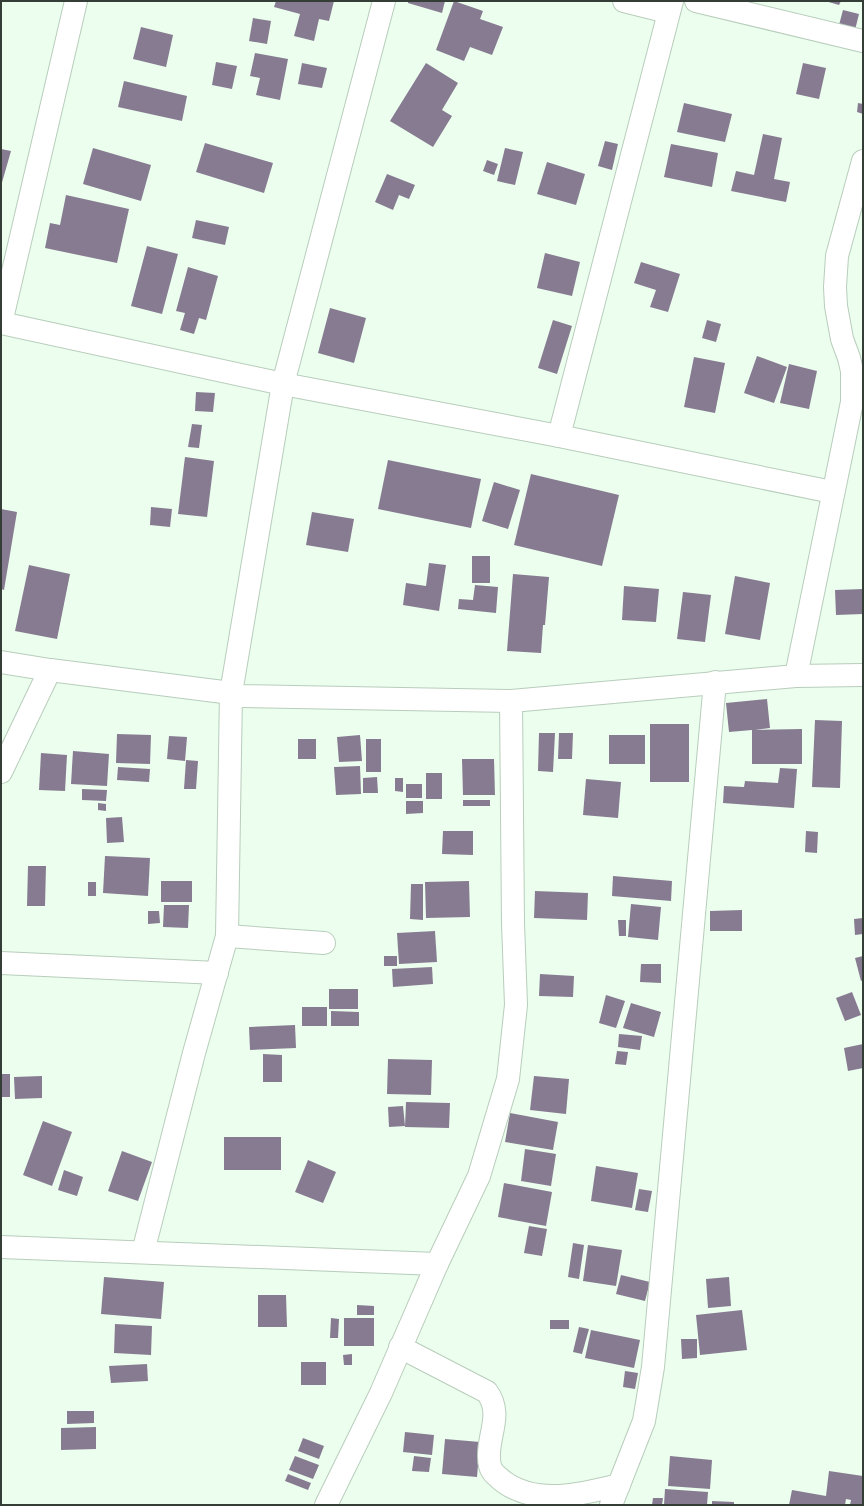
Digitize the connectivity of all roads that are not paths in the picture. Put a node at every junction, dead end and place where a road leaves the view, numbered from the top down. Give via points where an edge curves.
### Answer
1 (76, 1) edge
2 (384, 1) edge
3 (624, 1) edge
4 (696, 1) edge
5 (670, 7) edge
6 (863, 41) edge
7 (863, 161) edge
8 (1, 323) edge
9 (283, 384) junction
10 (559, 436) junction
11 (832, 492) junction
12 (1, 662) edge
13 (50, 670) junction
14 (863, 675) edge
15 (796, 676) junction
16 (715, 682) junction
17 (231, 693) junction
18 (511, 701) junction
19 (1, 772) edge
20 (227, 936) junction
21 (324, 942) dead end
22 (1, 963) edge
23 (217, 973) junction
24 (1, 1247) edge
25 (143, 1252) junction
26 (436, 1264) junction
27 (400, 1346) junction
28 (619, 1485) junction
29 (326, 1505) edge
30 (611, 1505) edge

1 - 8 street
2 - 9 street
3 - 5 street
4 - 6 street
5 - 10 street
7 - 11 street via 837,256 836,306 842,339 850,358 852,402
8 - 9 street
9 - 10 street
9 - 17 street
10 - 11 street
11 - 15 street
12 - 13 street
13 - 17 street
13 - 19 street
14 - 15 street
15 - 16 street
16 - 18 street
16 - 28 street via 653,1367 644,1421
17 - 18 street via 241,696
17 - 20 street
18 - 26 street via 516,1005 508,1079 478,1176
20 - 21 street
20 - 23 street
22 - 23 street
23 - 25 street
24 - 25 street
25 - 26 street
26 - 27 street
27 - 28 street via 488,1392 493,1400 495,1412 489,1458 492,1472 507,1485 522,1493 546,1497 568,1497
27 - 29 street via 381,1394
28 - 30 street

